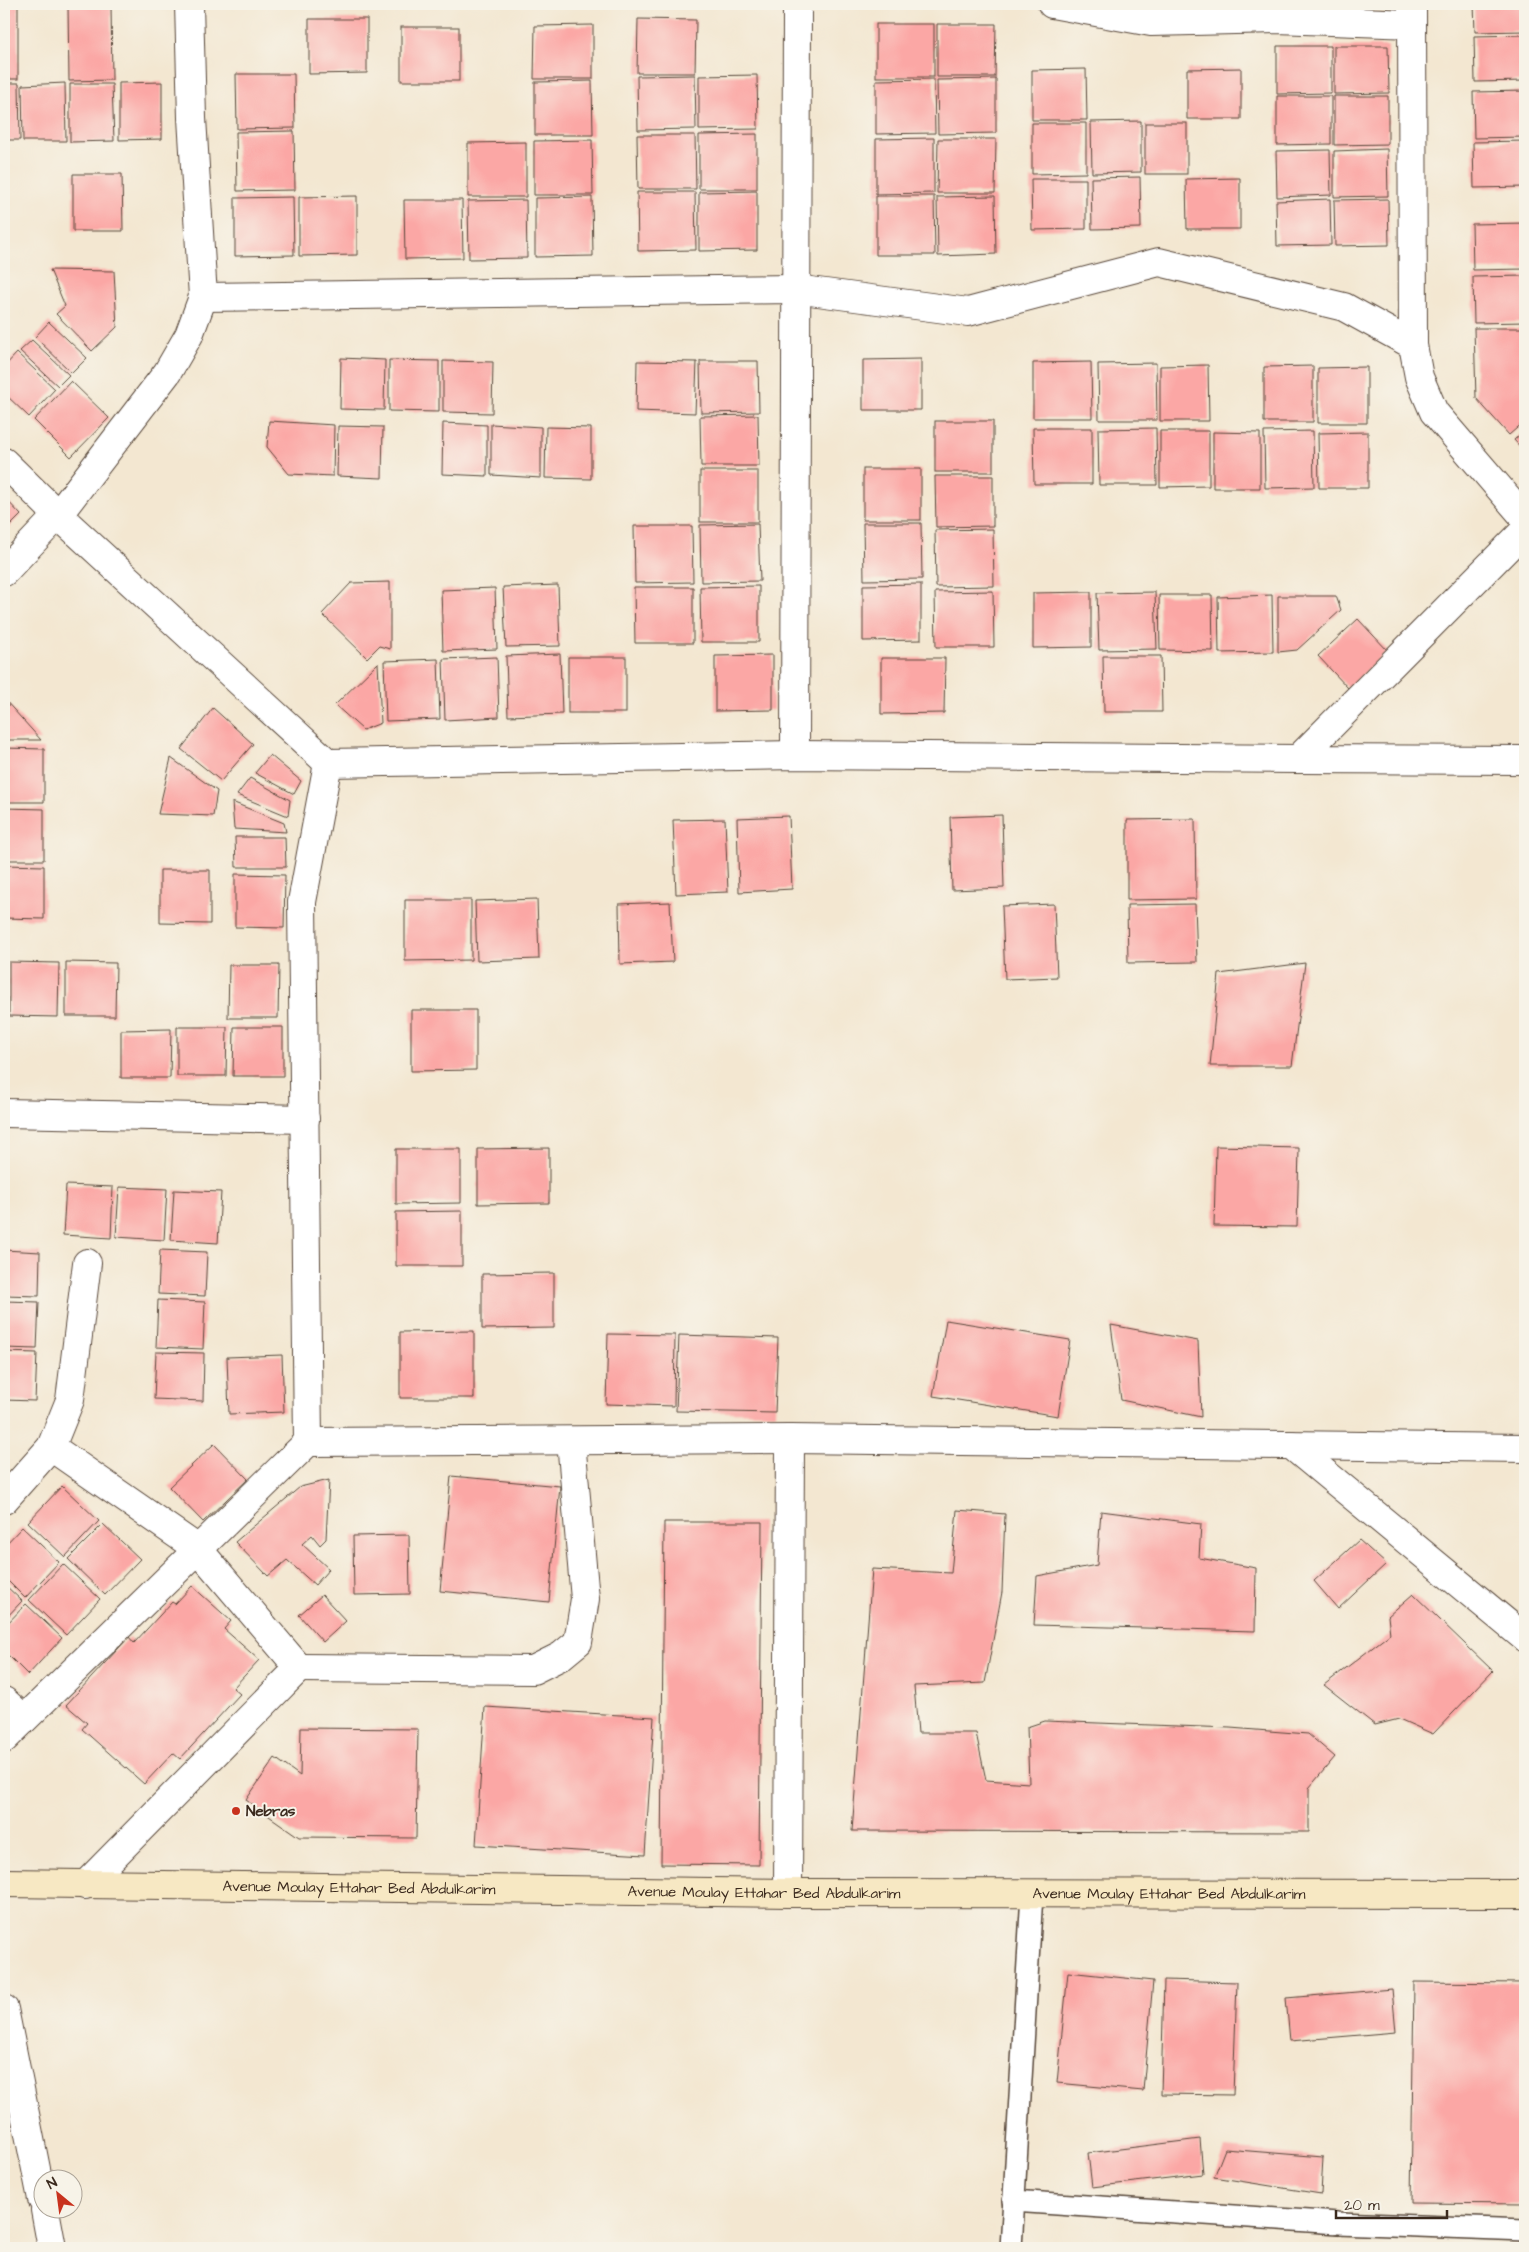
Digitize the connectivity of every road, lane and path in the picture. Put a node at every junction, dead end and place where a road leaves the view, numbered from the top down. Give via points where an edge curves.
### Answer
1 (189, 4) edge
2 (797, 4) edge
3 (1052, 4) edge
4 (1412, 14) edge
5 (795, 289) junction
6 (203, 297) junction
7 (1413, 345) junction
8 (4, 462) edge
9 (58, 515) junction
10 (1525, 518) edge
11 (1525, 530) edge
12 (4, 572) edge
13 (794, 755) junction
14 (1298, 759) junction
15 (1525, 760) edge
16 (328, 763) junction
17 (4, 1112) edge
18 (305, 1119) junction
19 (87, 1263) dead end
20 (790, 1439) junction
21 (571, 1441) junction
22 (308, 1442) junction
23 (1291, 1445) junction
24 (51, 1447) junction
25 (1525, 1448) edge
26 (4, 1500) edge
27 (198, 1549) junction
28 (1525, 1638) edge
29 (299, 1668) junction
30 (4, 1701) edge
31 (24, 1719) junction
32 (4, 1739) edge
33 (4, 1883) edge
34 (85, 1885) junction
35 (788, 1893) junction
36 (1032, 1894) junction
37 (1525, 1894) edge
38 (4, 2009) edge
39 (10, 2073) edge
40 (35, 2170) edge
41 (1013, 2200) junction
42 (47, 2220) edge
43 (1525, 2230) edge
44 (52, 2248) edge
45 (1011, 2248) edge

1 - 6 street
2 - 5 street
3 - 4 street via 1151,22
4 - 7 street
5 - 6 street
5 - 7 street via 968,312 1159,262 1344,307
5 - 13 street
6 - 9 street via 189,335 167,373
7 - 10 street via 1419,377 1434,412
8 - 9 street
9 - 12 street
9 - 16 street
11 - 14 street
13 - 14 street
13 - 16 street
14 - 15 street
16 - 18 street via 302,902
17 - 18 street
18 - 22 street
19 - 24 street via 70,1400
20 - 21 street
20 - 23 street
20 - 35 street
21 - 22 street
21 - 29 street via 585,1599 578,1642 561,1656 533,1670
22 - 27 street
23 - 25 street
23 - 28 street
24 - 26 street
24 - 27 street
27 - 29 street
27 - 31 street
29 - 34 street
30 - 31 street
31 - 32 street
33 - 34 street, Avenue Moulay Ettahar Bed Abdulkarim
34 - 35 street, Avenue Moulay Ettahar Bed Abdulkarim
35 - 36 street, Avenue Moulay Ettahar Bed Abdulkarim
36 - 37 street, Avenue Moulay Ettahar Bed Abdulkarim
36 - 41 lane
38 - 39 street
39 - 40 street
41 - 43 lane via 1338,2223
41 - 45 lane
42 - 44 street

